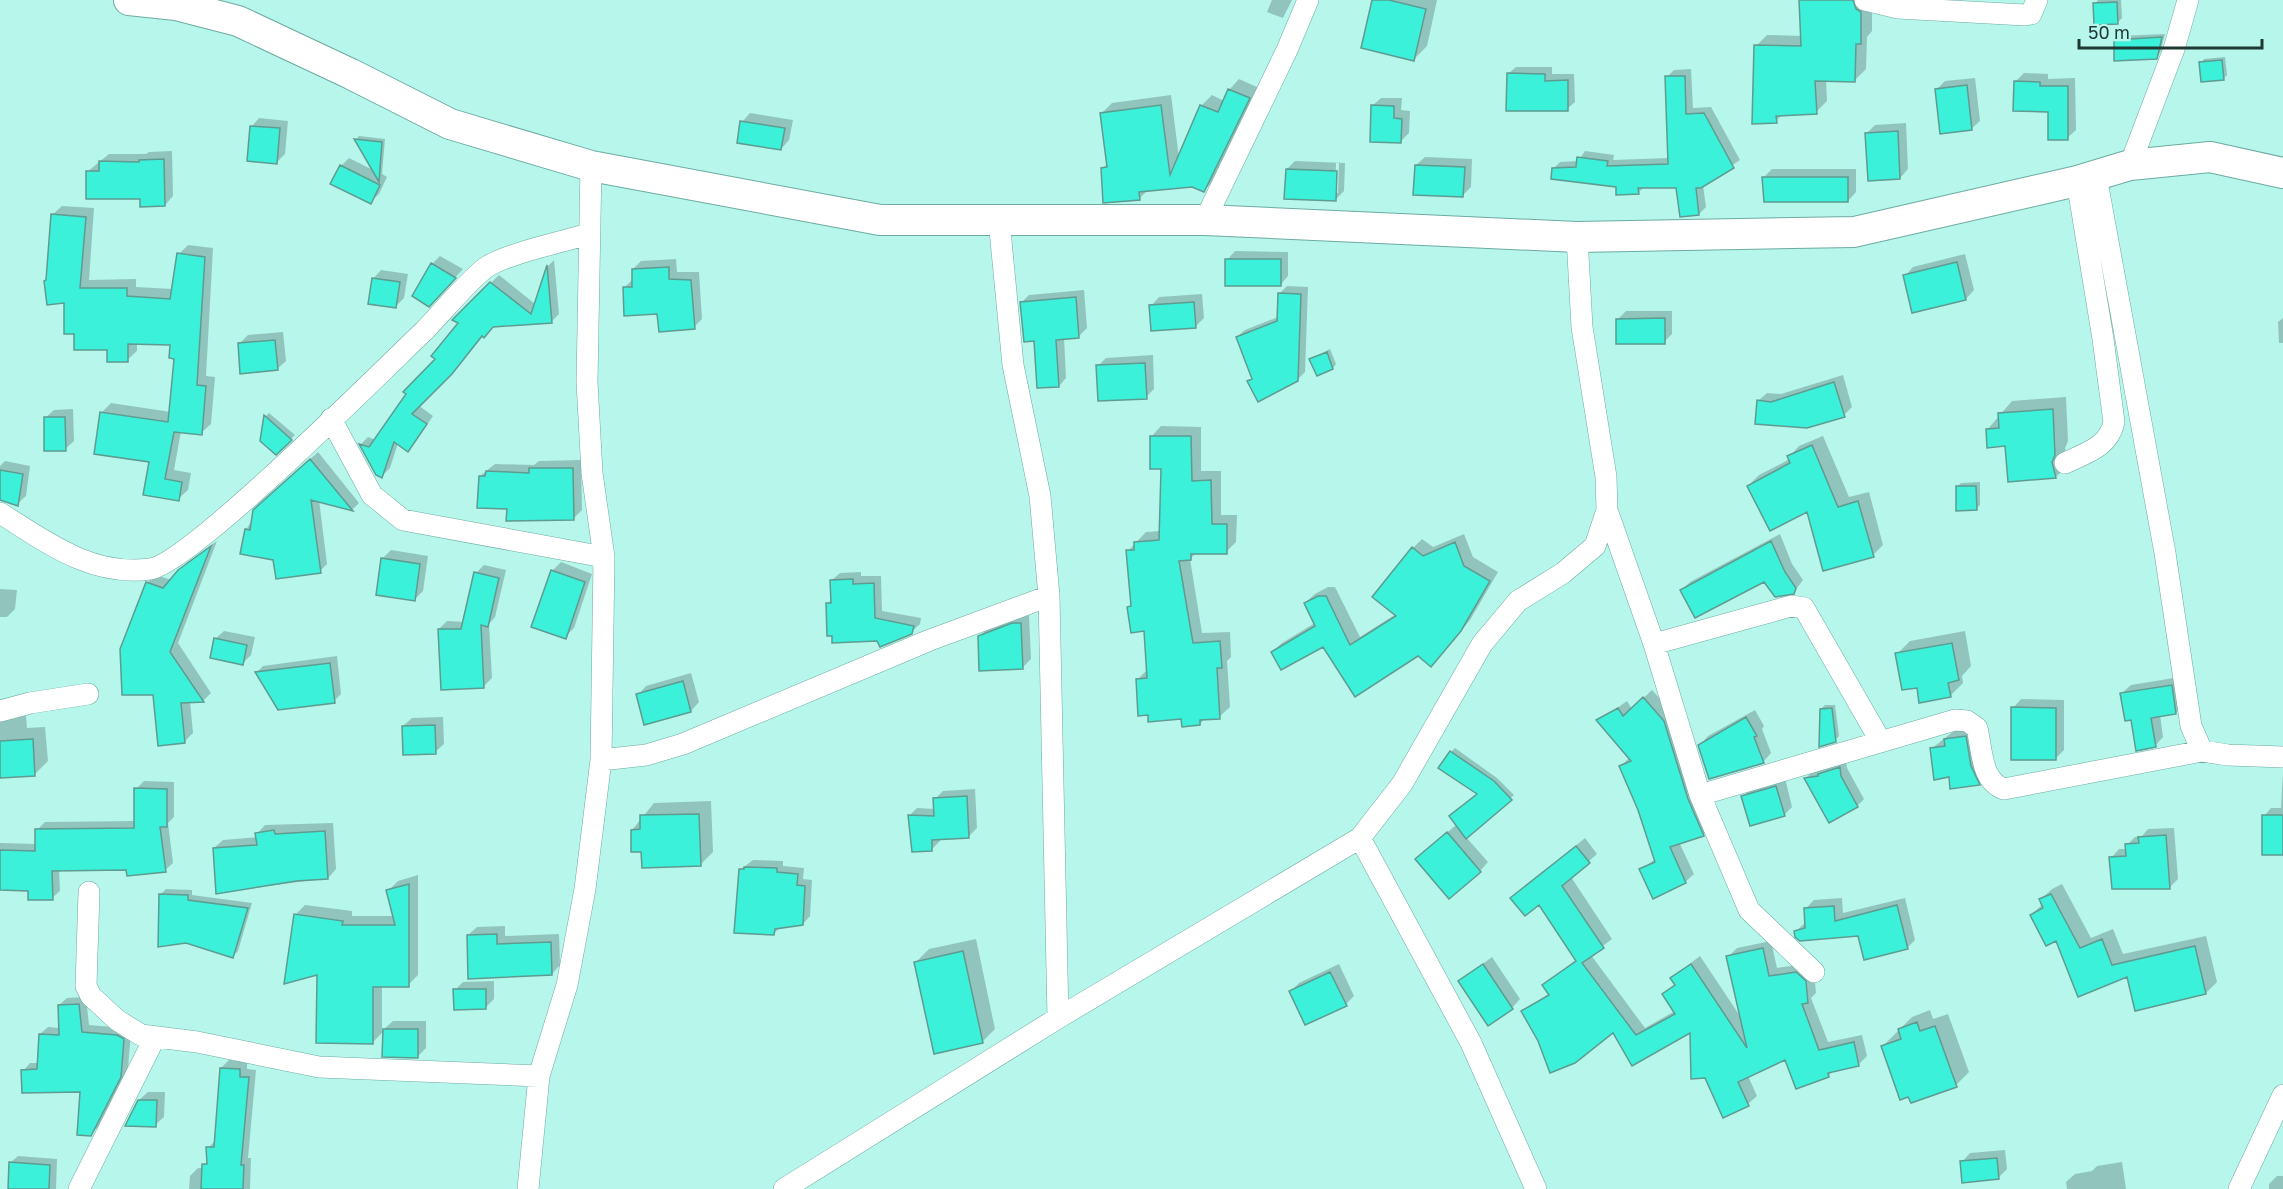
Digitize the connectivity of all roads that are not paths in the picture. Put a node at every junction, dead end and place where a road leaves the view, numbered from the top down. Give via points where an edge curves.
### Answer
1 (129, 0) edge
2 (1308, 0) edge
3 (1865, 0) edge
4 (2037, 0) edge
5 (2188, 0) edge
6 (2130, 165) junction
7 (591, 166) junction
8 (2283, 173) edge
9 (2086, 179) junction
10 (999, 220) junction
11 (1205, 220) junction
12 (588, 234) junction
13 (1577, 237) junction
14 (331, 419) junction
15 (2065, 463) dead end
16 (1607, 510) junction
17 (0, 513) edge
18 (604, 557) junction
19 (1049, 596) junction
20 (1654, 644) junction
21 (88, 694) dead end
22 (0, 711) edge
23 (1881, 742) junction
24 (2202, 751) junction
25 (2283, 757) edge
26 (601, 760) junction
27 (1700, 795) junction
28 (1360, 838) junction
29 (89, 892) dead end
30 (1814, 972) dead end
31 (1058, 1018) junction
32 (155, 1037) junction
33 (539, 1076) junction
34 (2283, 1095) edge
35 (80, 1189) edge
36 (528, 1189) edge
37 (784, 1189) edge
38 (1536, 1189) edge
39 (2239, 1189) edge

1 - 7 street via 176,5 238,21 450,124
2 - 11 street
3 - 4 street via 1898,8 2025,15 2031,14
5 - 6 street via 2174,50
6 - 8 street via 2210,157
6 - 9 street
7 - 10 street via 880,220
7 - 12 street
9 - 13 street via 1854,232
9 - 15 street via 2114,422 2112,435 2100,446
9 - 24 street via 2165,553 2191,726
10 - 11 street
10 - 19 street via 1013,365 1040,496
11 - 13 street
12 - 14 street via 487,267
12 - 18 street via 587,382 592,473
13 - 16 street via 1582,327 1606,477
14 - 17 street via 230,513 152,569 115,568 73,558
14 - 18 street via 372,495 403,520
16 - 20 street
16 - 28 street via 1595,546 1563,573 1518,601 1482,644 1402,784
18 - 26 street
19 - 26 street via 930,640 683,744 646,755
19 - 31 street
20 - 23 street via 1791,606 1804,608
20 - 27 street
21 - 22 street
23 - 24 street via 1955,720 1967,721 1977,728 1988,777 1994,786 2004,789
23 - 27 street
24 - 25 street
26 - 33 street via 585,889 567,985
27 - 30 street via 1749,910
28 - 31 street
28 - 38 street via 1471,1043
29 - 32 street via 85,974 91,996 117,1020 141,1035
31 - 37 street
32 - 33 street via 319,1067
32 - 35 street
33 - 36 street
34 - 39 street

